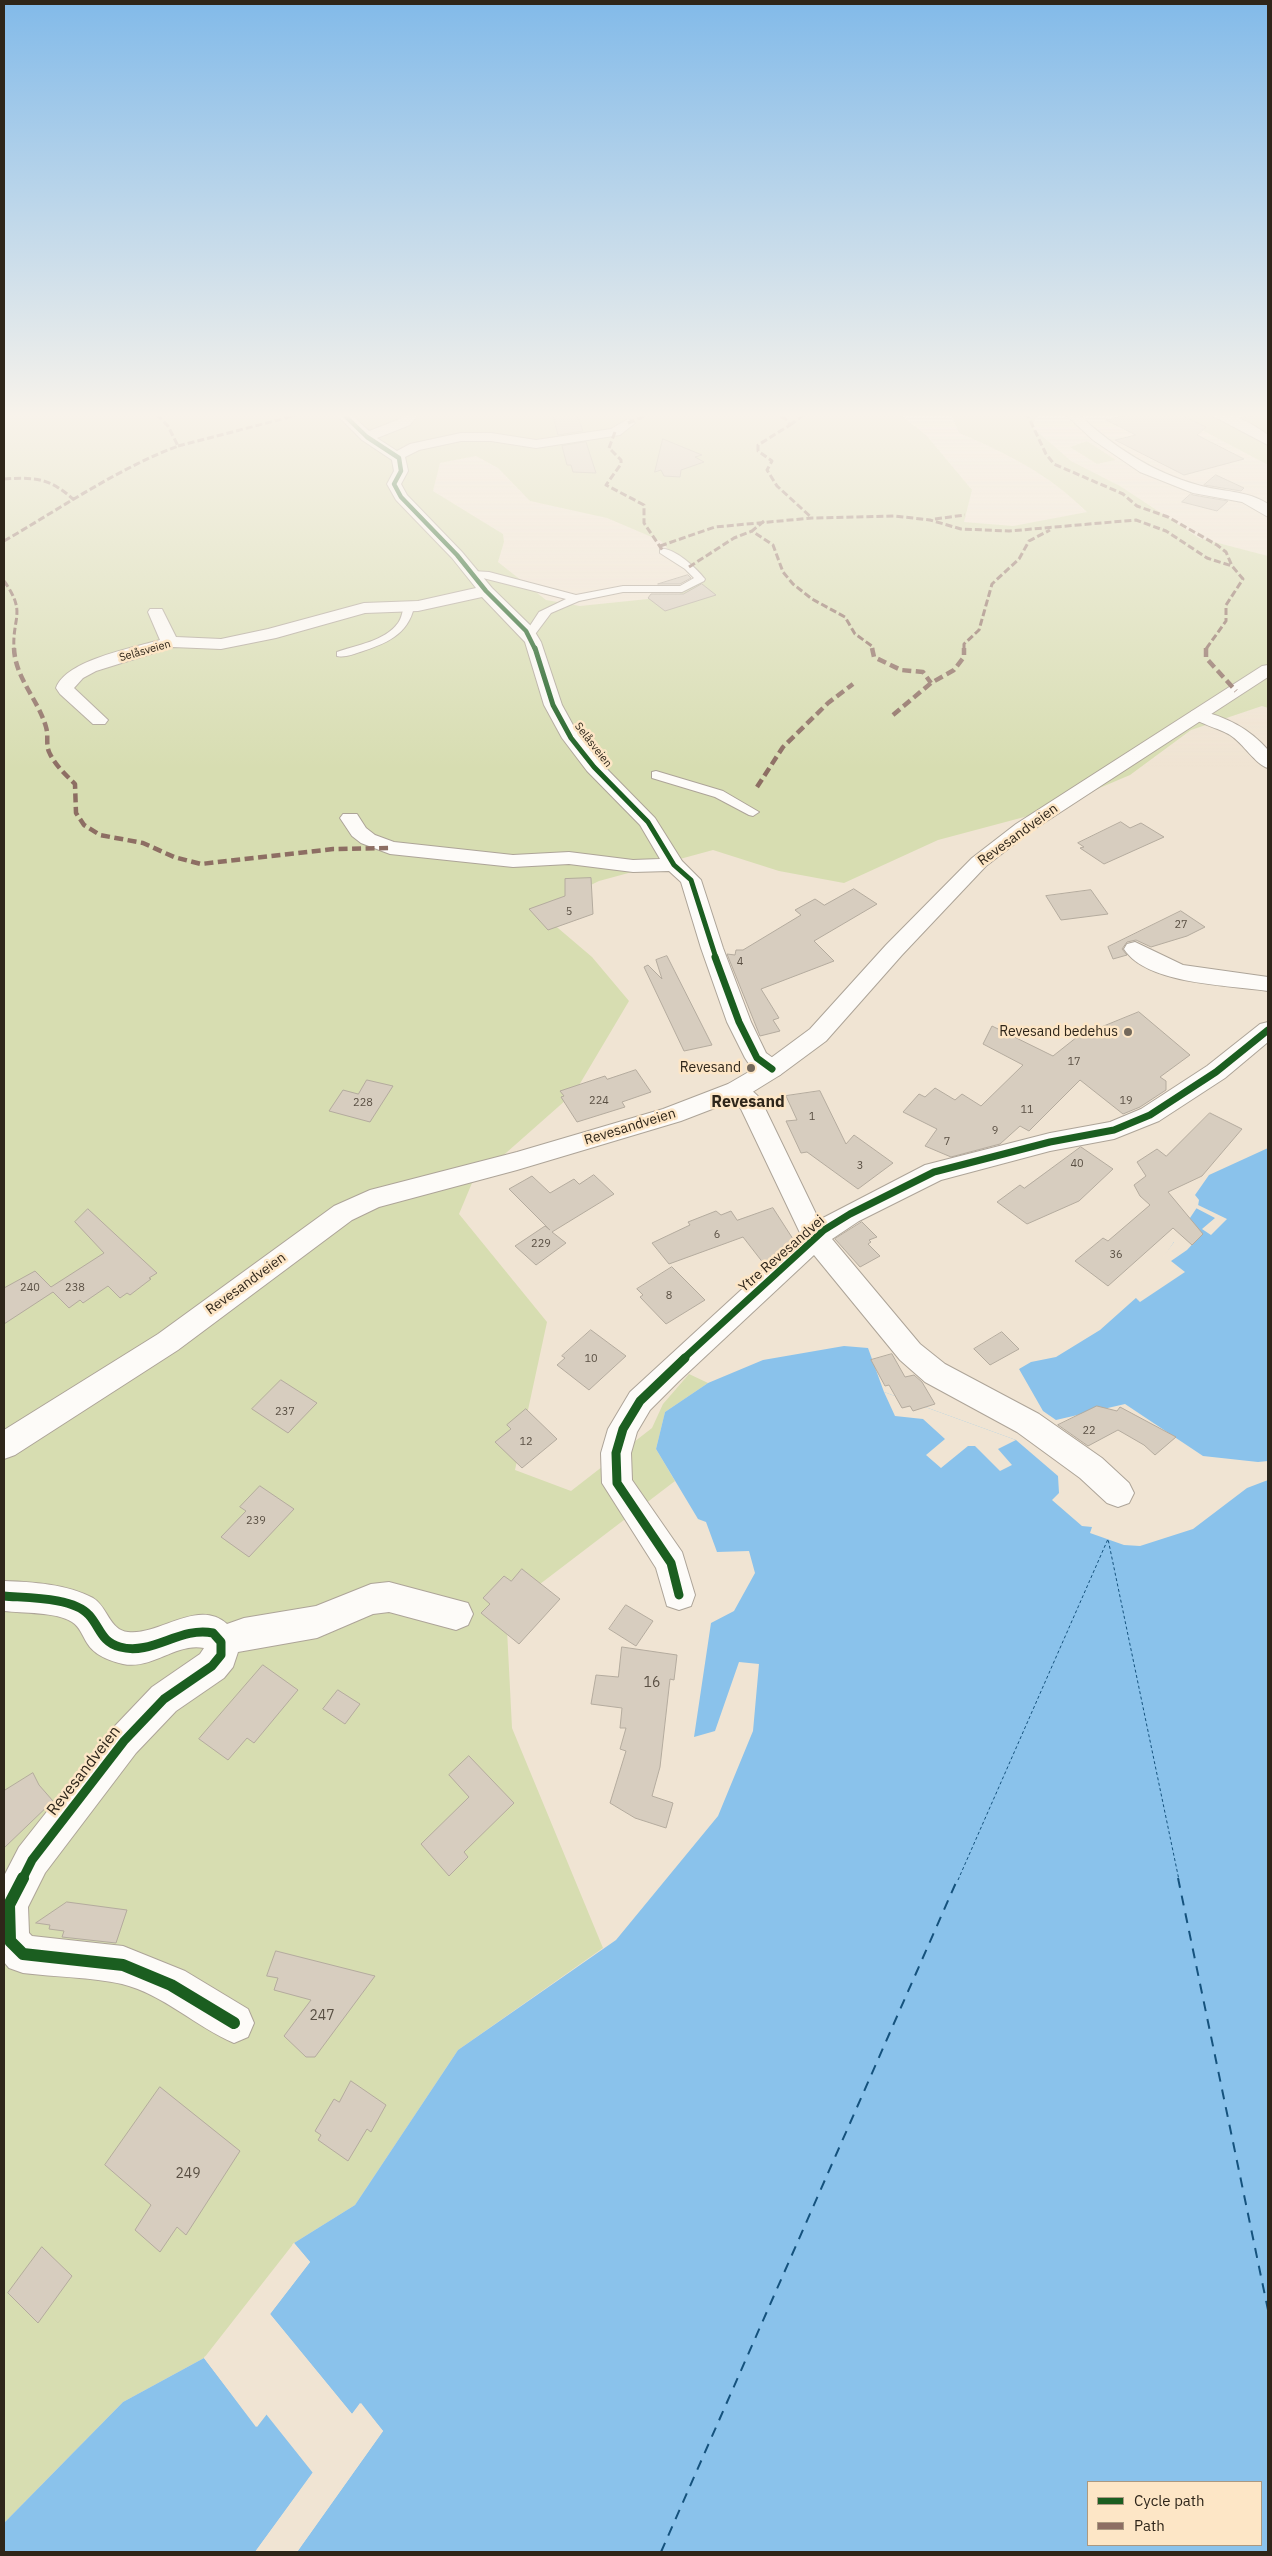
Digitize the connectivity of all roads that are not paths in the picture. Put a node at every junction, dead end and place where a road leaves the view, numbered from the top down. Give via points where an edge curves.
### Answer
1 (434, 531) edge
2 (663, 551) dead end
3 (472, 574) junction
4 (486, 591) junction
5 (576, 598) junction
6 (409, 607) junction
7 (156, 612) dead end
8 (529, 635) junction
9 (172, 642) junction
10 (341, 654) dead end
11 (1268, 670) edge
12 (1198, 715) junction
13 (99, 720) dead end
14 (1268, 762) edge
15 (656, 775) dead end
16 (753, 812) dead end
17 (350, 818) dead end
18 (674, 865) junction
19 (1135, 949) dead end
20 (1268, 984) edge
21 (1268, 1030) edge
22 (772, 1069) junction
23 (737, 1090) junction
24 (816, 1239) junction
25 (4, 1446) edge
26 (1118, 1493) dead end
27 (679, 1595) dead end
28 (4, 1596) edge
29 (456, 1614) dead end
30 (221, 1642) junction
31 (234, 2023) dead end

1 - 3 street, Selåsveien
2 - 5 lane via 689,567 700,579 682,589 623,589
3 - 4 street, Selåsveien
3 - 5 lane via 490,575
4 - 6 street, Selåsveien
4 - 8 street, Selåsveien
5 - 8 lane via 544,612
6 - 9 street, Selåsveien via 364,608 221,644
6 - 10 lane via 401,625 385,640
7 - 9 street via 166,637
8 - 18 street, Selåsveien via 553,706 571,738 594,767 648,822
9 - 13 street, Selåsveien via 90,667 67,682 65,688 69,694
11 - 12 street, Revesandveien
12 - 14 street via 1226,724 1246,736
12 - 22 street, Revesandveien via 1023,828 979,862 894,950 826,1028
15 - 16 lane via 719,794
17 - 18 street via 368,839 390,848 513,861 569,858 633,866
18 - 22 street, Selåsveien via 691,880 739,1022 757,1058
19 - 20 street via 1156,963 1186,972
21 - 24 street, Ytre Revesandvei via 1216,1072 1150,1115 1114,1130 1050,1142 934,1172 850,1214 824,1230
22 - 23 street, Revesandveien
23 - 24 street, Ytre Revesandvei via 751,1104
23 - 25 street, Revesandveien via 618,1132 370,1200 343,1213 168,1342
24 - 26 street, Ytre Revesandvei via 910,1352 969,1393 1028,1423 1091,1468
24 - 27 street, Ytre Revesandvei via 669,1372 640,1401 623,1429 616,1453 617,1483 670,1563
28 - 30 street via 41,1599 75,1607 88,1614 100,1636 120,1647 132,1649 198,1631 213,1633
29 - 30 street via 389,1596 371,1599 317,1622 244,1634
30 - 31 street, Revesandveien via 221,1655 212,1666 164,1699 124,1741 32,1860 9,1905 10,1941 24,1954 123,1965 171,1985

